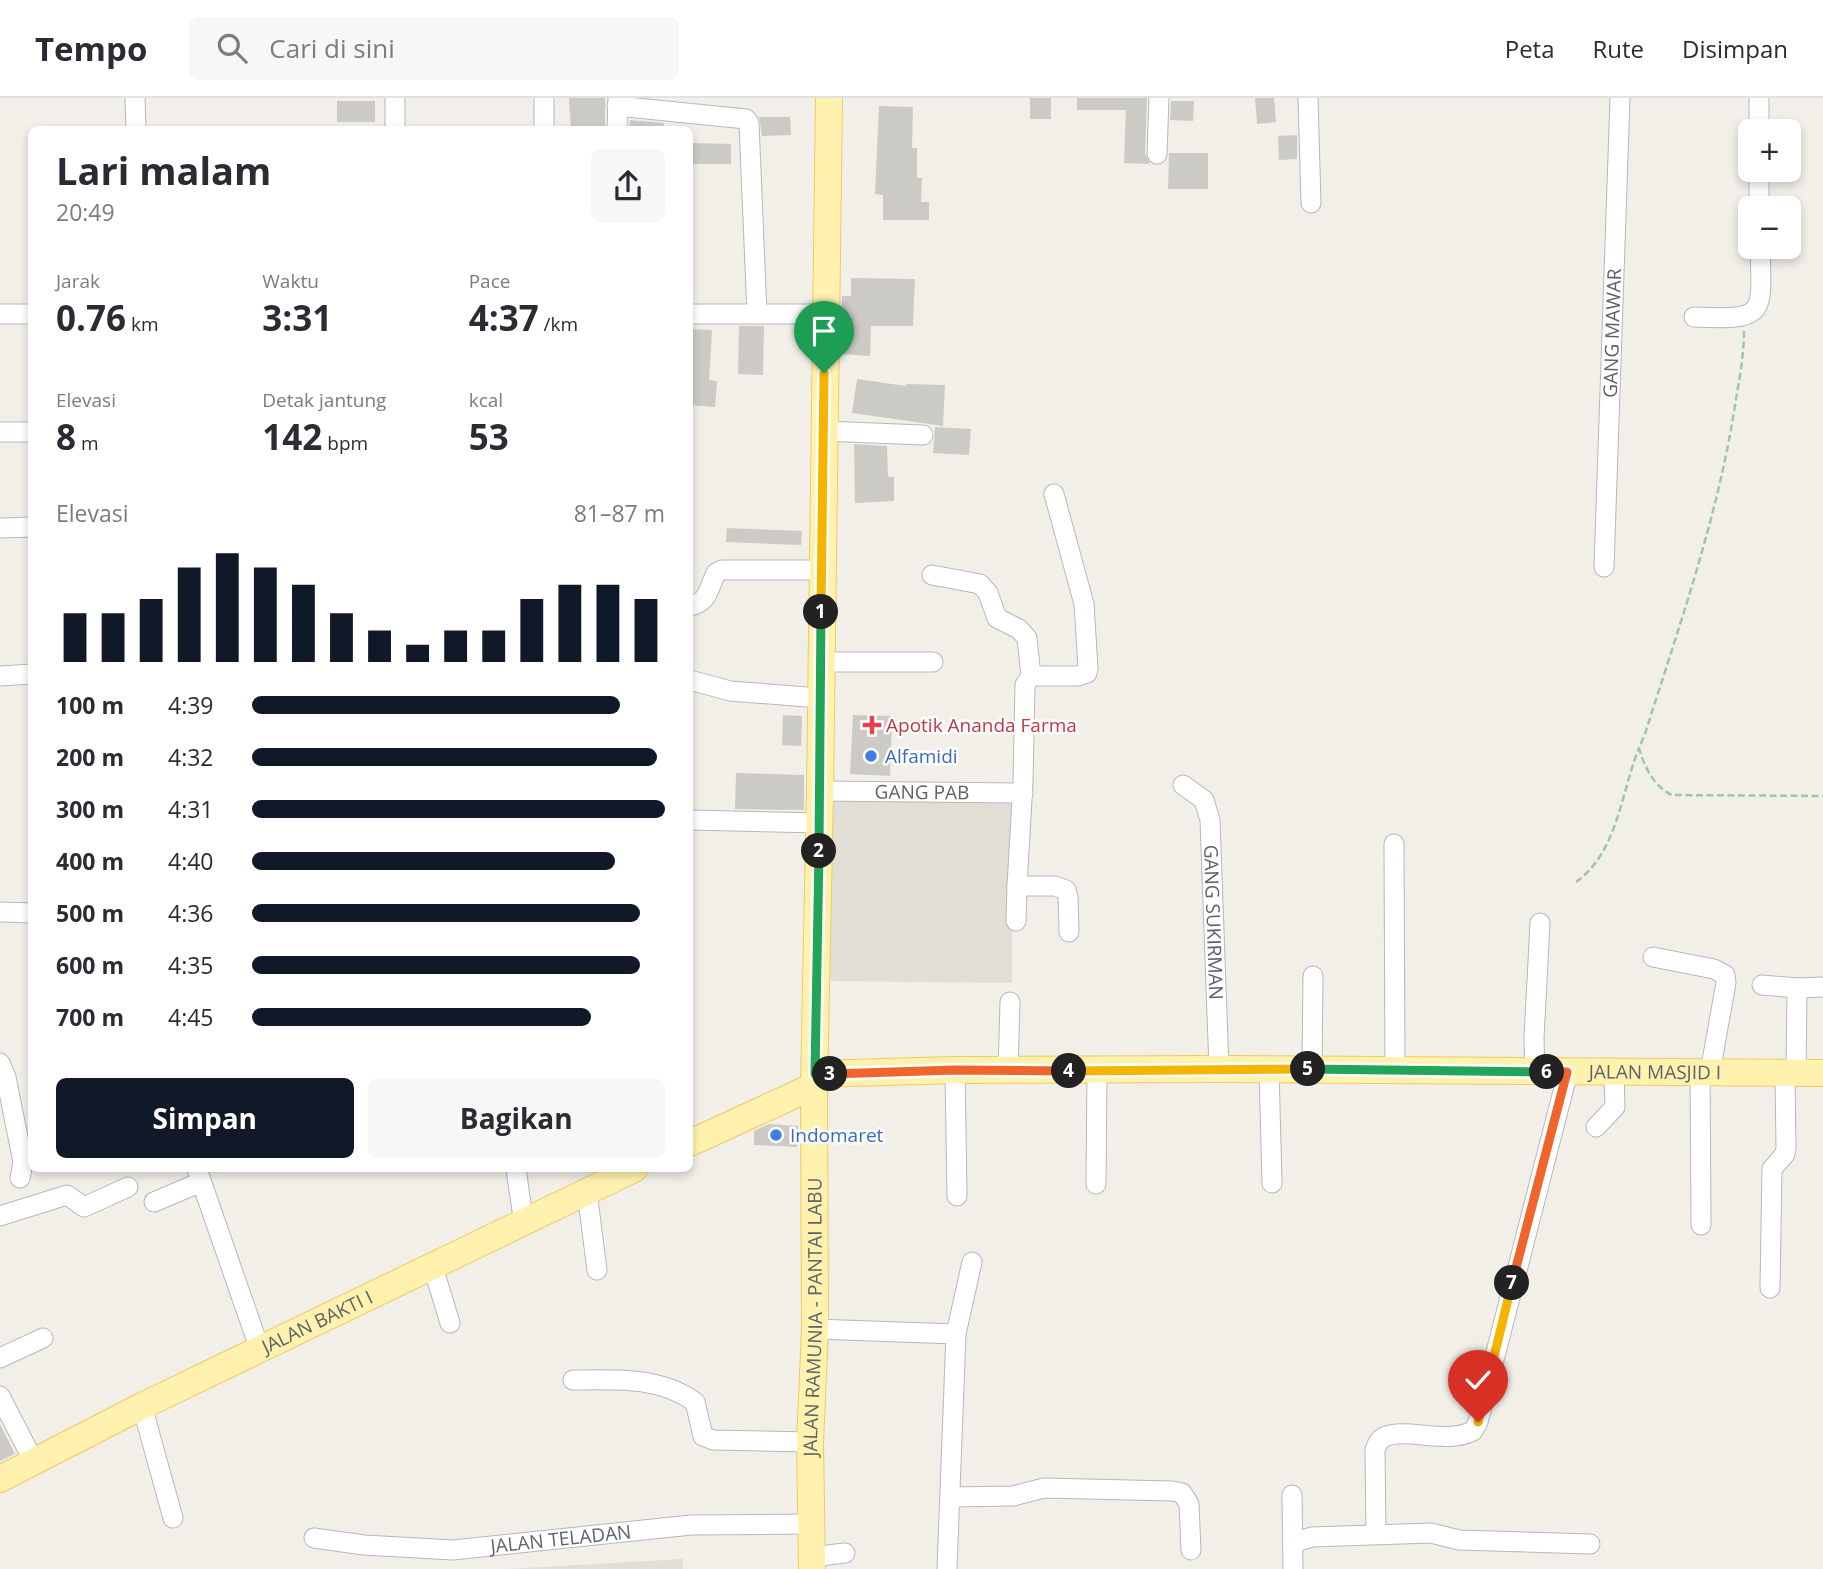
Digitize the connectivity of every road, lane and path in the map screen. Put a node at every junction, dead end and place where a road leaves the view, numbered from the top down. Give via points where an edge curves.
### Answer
1 (135, 98) edge
2 (396, 98) edge
3 (544, 98) edge
4 (829, 98) edge
5 (1159, 98) edge
6 (1308, 98) edge
7 (1620, 98) edge
8 (1759, 98) edge
9 (617, 102) edge
10 (1759, 119) edge
11 (136, 126) edge
12 (395, 126) edge
13 (544, 126) edge
14 (617, 126) edge
15 (1157, 154) dead end
16 (1311, 203) dead end
17 (1760, 259) edge
18 (0, 314) edge
19 (28, 314) edge
20 (693, 314) edge
21 (757, 314) junction
22 (825, 314) junction
23 (1694, 317) dead end
24 (1743, 318) junction
25 (823, 431) junction
26 (0, 432) edge
27 (28, 432) edge
28 (923, 435) dead end
29 (1055, 494) dead end
30 (28, 527) edge
31 (0, 528) edge
32 (1604, 567) dead end
33 (822, 570) junction
34 (932, 575) dead end
35 (693, 605) edge
36 (821, 662) junction
37 (933, 662) dead end
38 (28, 674) edge
39 (0, 676) edge
40 (1031, 676) junction
41 (693, 681) edge
42 (820, 698) junction
43 (1639, 748) junction
44 (1183, 785) dead end
45 (820, 792) junction
46 (1023, 793) junction
47 (1823, 796) edge
48 (693, 820) edge
49 (820, 823) junction
50 (1394, 844) dead end
51 (1576, 882) dead end
52 (1017, 886) junction
53 (0, 912) edge
54 (28, 913) edge
55 (1016, 921) dead end
56 (1540, 923) dead end
57 (1069, 932) dead end
58 (1653, 957) dead end
59 (1313, 976) dead end
60 (1762, 985) dead end
61 (1823, 987) edge
62 (1797, 988) junction
63 (1010, 1002) dead end
64 (0, 1063) edge
65 (1219, 1069) junction
66 (1269, 1069) junction
67 (1312, 1069) junction
68 (955, 1070) junction
69 (1097, 1071) junction
70 (1395, 1071) junction
71 (1008, 1072) junction
72 (1535, 1072) junction
73 (1567, 1072) junction
74 (1705, 1072) junction
75 (1614, 1073) junction
76 (1823, 1073) edge
77 (1790, 1074) junction
78 (814, 1080) junction
79 (1596, 1127) dead end
80 (693, 1141) edge
81 (516, 1172) edge
82 (628, 1172) edge
83 (199, 1175) edge
84 (20, 1178) dead end
85 (1272, 1183) dead end
86 (1096, 1184) dead end
87 (128, 1187) dead end
88 (587, 1192) junction
89 (957, 1196) dead end
90 (155, 1202) dead end
91 (0, 1216) edge
92 (524, 1224) junction
93 (1701, 1226) dead end
94 (972, 1262) dead end
95 (433, 1268) junction
96 (597, 1270) dead end
97 (1770, 1288) dead end
98 (450, 1323) dead end
99 (815, 1329) junction
100 (957, 1334) junction
101 (43, 1338) dead end
102 (260, 1350) junction
103 (0, 1358) edge
104 (573, 1380) dead end
105 (0, 1396) edge
106 (142, 1406) junction
107 (810, 1442) junction
108 (34, 1462) junction
109 (0, 1479) edge
110 (1292, 1495) dead end
111 (951, 1497) junction
112 (173, 1518) dead end
113 (811, 1524) junction
114 (1376, 1533) junction
115 (314, 1538) dead end
116 (1293, 1544) junction
117 (1590, 1544) dead end
118 (1191, 1550) dead end
119 (845, 1553) dead end
120 (812, 1563) edge
121 (947, 1569) edge
122 (1293, 1569) edge

1 - 11 street
2 - 12 street
3 - 13 street
4 - 22 main road, JALAN RAMUNIA - PANTAI LABU
5 - 15 street
6 - 16 street
7 - 32 street, GANG MAWAR
8 - 10 street
9 - 14 street
9 - 21 street via 749,123
17 - 24 street via 1759,304
18 - 19 street
20 - 21 street
21 - 22 street
22 - 25 main road, JALAN RAMUNIA - PANTAI LABU
23 - 24 street
24 - 43 path via 1737,397 1713,514
25 - 28 street
25 - 33 main road, JALAN RAMUNIA - PANTAI LABU
26 - 27 street
29 - 40 street via 1084,604 1088,668 1078,676
30 - 31 street
33 - 35 street via 722,570 716,573 706,598
33 - 36 main road, JALAN RAMUNIA - PANTAI LABU
34 - 40 street via 986,588 997,618 1027,638
36 - 37 street
36 - 42 main road, JALAN RAMUNIA - PANTAI LABU
38 - 39 street
40 - 46 street via 1025,685
41 - 42 street via 730,691
42 - 45 main road, JALAN RAMUNIA - PANTAI LABU
43 - 47 path via 1644,766 1672,795
43 - 51 path via 1616,826
44 - 65 street, GANG SUKIRMAN via 1204,800 1210,820
45 - 46 street, GANG PAB
45 - 49 main road, JALAN RAMUNIA - PANTAI LABU
46 - 52 street
48 - 49 street
49 - 78 main road, JALAN RAMUNIA - PANTAI LABU
50 - 70 street
52 - 55 street
52 - 57 street via 1066,890
53 - 54 street
56 - 72 street
58 - 74 street via 1725,975
59 - 67 street
60 - 62 street
61 - 62 street
62 - 77 street
63 - 71 street
64 - 84 street via 23,1162
65 - 66 main road, JALAN MASJID I
65 - 69 main road, JALAN MASJID I
66 - 67 main road, JALAN MASJID I
66 - 85 street
67 - 70 main road, JALAN MASJID I
68 - 71 main road, JALAN MASJID I
68 - 78 main road, JALAN MASJID I
68 - 89 street
69 - 71 main road, JALAN MASJID I
69 - 86 street
70 - 72 main road, JALAN MASJID I
72 - 73 main road, JALAN MASJID I
73 - 75 main road, JALAN MASJID I
73 - 114 street via 1478,1422 1473,1431 1456,1437 1397,1435 1378,1442
74 - 75 main road, JALAN MASJID I
74 - 77 main road, JALAN MASJID I
74 - 93 street
75 - 79 street via 1615,1107
76 - 77 main road, JALAN MASJID I
77 - 97 street via 1786,1148 1772,1169
78 - 80 main road
78 - 99 main road, JALAN RAMUNIA - PANTAI LABU
81 - 92 street
82 - 88 main road, JALAN BAKTI I
83 - 90 street
83 - 102 street
87 - 91 street via 83,1207 67,1195
88 - 92 main road, JALAN BAKTI I
88 - 96 street
92 - 95 main road, JALAN BAKTI I
94 - 100 street
95 - 98 street
95 - 102 main road, JALAN BAKTI I
99 - 100 street
99 - 107 main road, JALAN RAMUNIA - PANTAI LABU
100 - 111 street
101 - 103 street
102 - 106 main road, JALAN BAKTI I
104 - 107 street via 642,1380 682,1392 695,1402 703,1436 713,1440
105 - 108 street
106 - 108 main road, JALAN BAKTI I
106 - 112 street
107 - 113 main road, JALAN RAMUNIA - PANTAI LABU
108 - 109 main road, JALAN BAKTI I
110 - 116 street
111 - 118 street via 1013,1496 1044,1488 1172,1490 1182,1493 1189,1504
111 - 121 street
113 - 115 street, JALAN TELADAN via 691,1525 453,1550
113 - 120 main road, JALAN RAMUNIA - PANTAI LABU
114 - 116 street via 1312,1537
114 - 117 street
116 - 122 street
119 - 120 street

